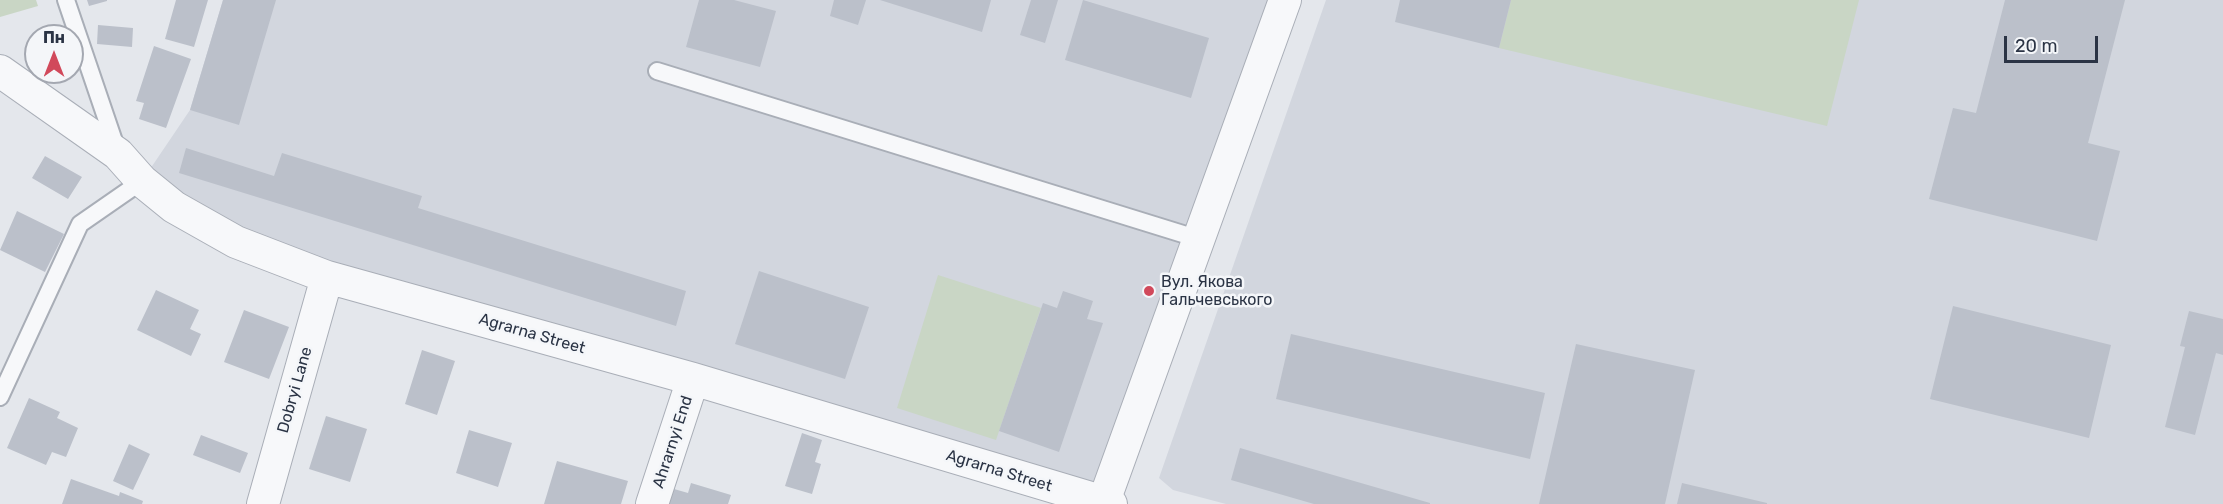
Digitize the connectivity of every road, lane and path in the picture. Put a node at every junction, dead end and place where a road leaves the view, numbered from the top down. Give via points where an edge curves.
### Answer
1 (66, 0) edge
2 (1285, 0) edge
3 (0, 71) edge
4 (657, 71) dead end
5 (118, 154) junction
6 (142, 181) junction
7 (1199, 239) junction
8 (327, 277) junction
9 (693, 379) junction
10 (0, 398) edge
11 (1106, 503) edge
12 (263, 504) edge
13 (652, 504) edge

1 - 5 lane
2 - 7 street
3 - 5 street, Agrarna Street
4 - 7 lane
5 - 6 street, Agrarna Street
6 - 8 street, Agrarna Street via 174,207 236,242
6 - 10 lane via 80,224
7 - 11 street
8 - 9 street, Agrarna Street
8 - 12 street, Dobryi Lane
9 - 11 street, Agrarna Street
9 - 13 street, Ahrarnyi End

